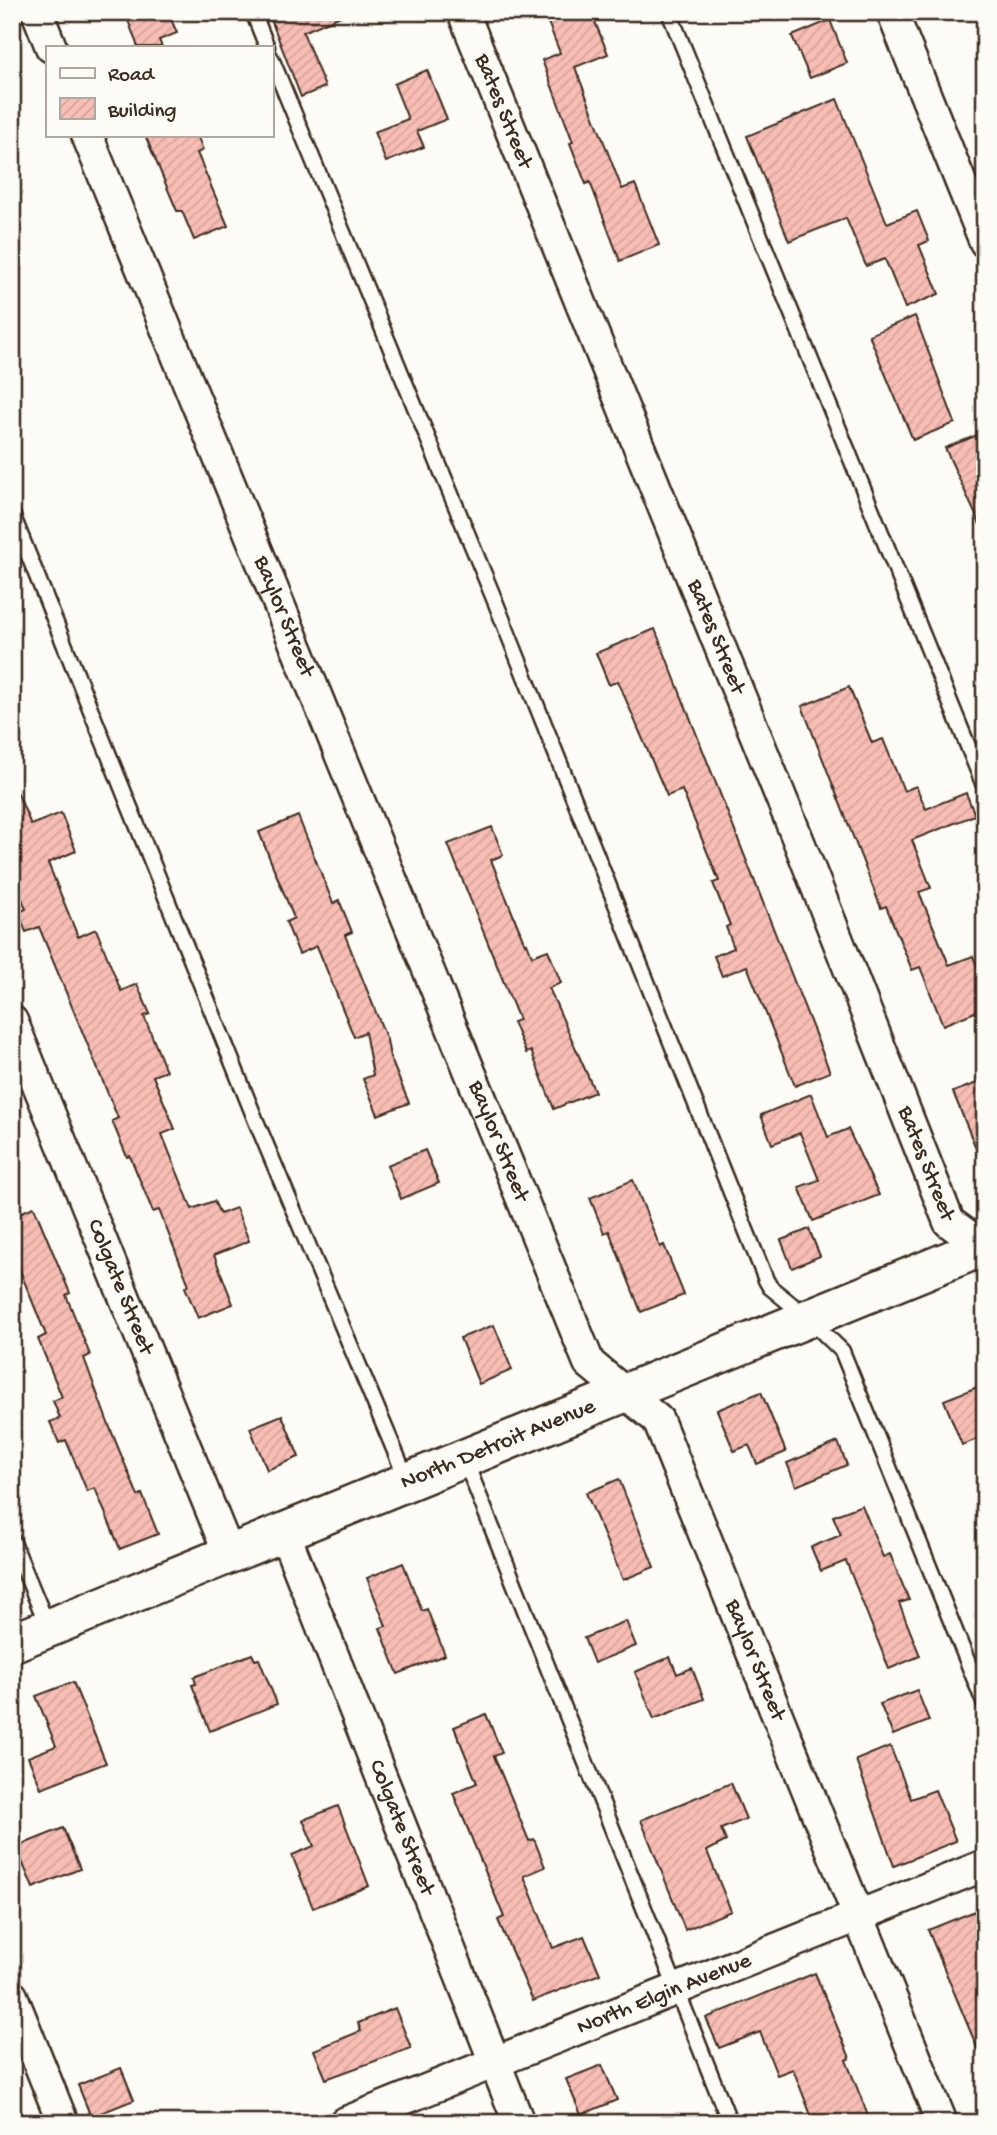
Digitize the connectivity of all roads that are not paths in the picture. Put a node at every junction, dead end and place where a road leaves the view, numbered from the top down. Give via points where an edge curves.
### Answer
1 (37, 12) edge
2 (253, 12) edge
3 (463, 12) edge
4 (669, 12) edge
5 (892, 12) edge
6 (51, 46) edge
7 (267, 46) edge
8 (273, 63) edge
9 (87, 136) edge
10 (985, 242) edge
11 (12, 514) edge
12 (985, 788) edge
13 (12, 1021) edge
14 (984, 1247) edge
15 (808, 1318) junction
16 (624, 1392) junction
17 (464, 1458) junction
18 (407, 1482) junction
19 (284, 1532) junction
20 (12, 1540) edge
21 (229, 1554) junction
22 (48, 1628) junction
23 (12, 1643) edge
24 (985, 1706) edge
25 (985, 1866) edge
26 (859, 1916) junction
27 (676, 1989) junction
28 (12, 1996) edge
29 (495, 2062) junction
30 (63, 2123) edge
31 (344, 2123) edge
32 (519, 2123) edge
33 (730, 2123) edge
34 (942, 2123) edge

1 - 6 street
2 - 7 lane
3 - 14 street, Bates Street via 948,1222
4 - 12 lane
5 - 10 street
8 - 15 lane via 766,1280
9 - 16 street, Baylor Street via 589,1363
11 - 18 lane
13 - 21 street, Colgate Street
14 - 15 street, North Detroit Avenue
15 - 16 street, North Detroit Avenue
15 - 24 lane via 842,1351
16 - 17 street, North Detroit Avenue
16 - 26 street, Baylor Street via 659,1420
17 - 18 street, North Detroit Avenue
17 - 27 lane
18 - 19 street, North Detroit Avenue
19 - 21 street, North Detroit Avenue
19 - 29 street, Colgate Street
20 - 22 lane
21 - 22 street, North Detroit Avenue
22 - 23 street, North Detroit Avenue
25 - 26 street, North Elgin Avenue
26 - 27 street, North Elgin Avenue
26 - 34 street, Baylor Street
27 - 29 street, North Elgin Avenue
27 - 33 lane
28 - 30 street
29 - 31 street, North Elgin Avenue
29 - 32 street, Colgate Street

